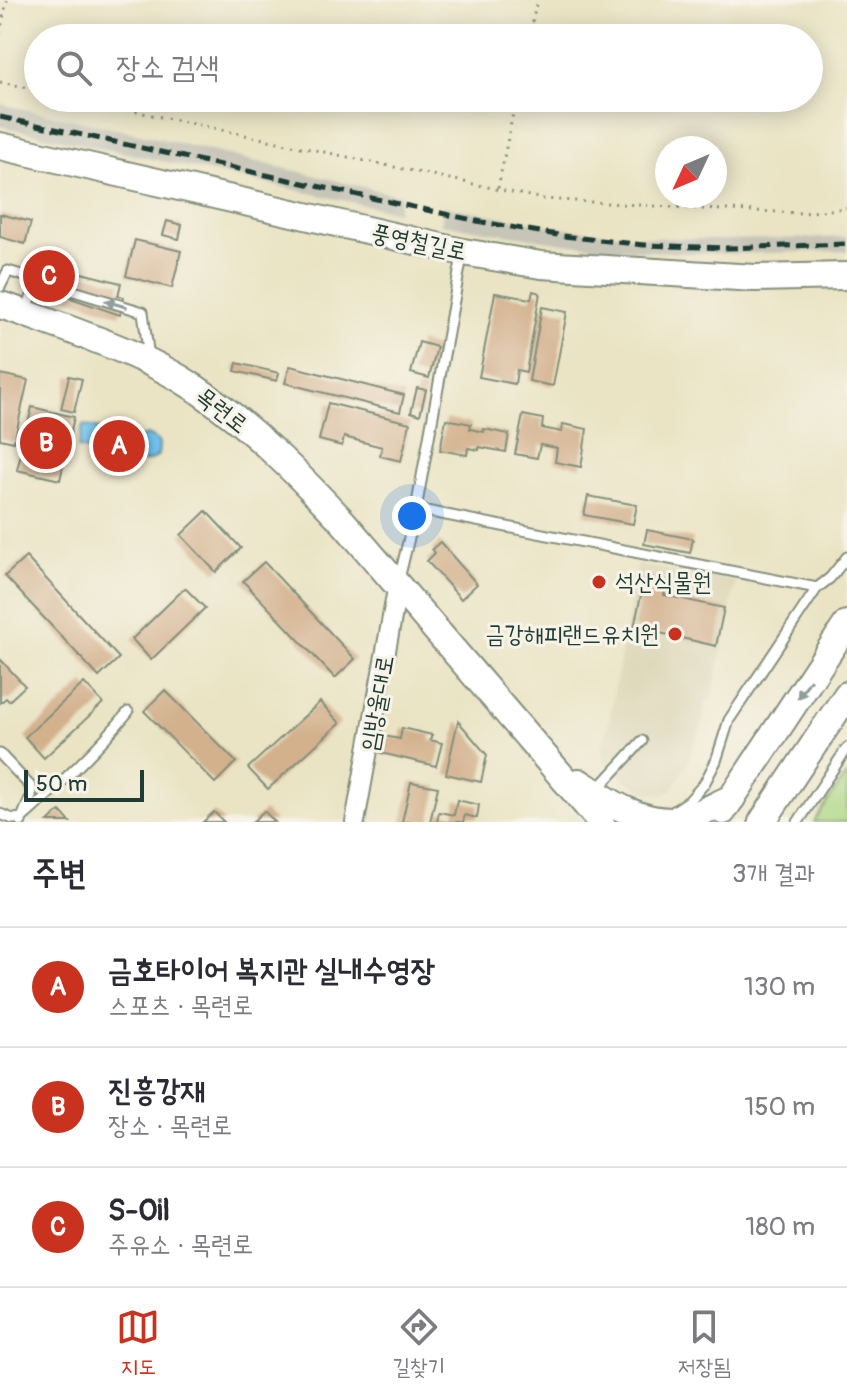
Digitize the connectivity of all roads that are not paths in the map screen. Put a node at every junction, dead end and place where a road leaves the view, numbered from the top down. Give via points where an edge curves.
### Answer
1 (0, 146) edge
2 (463, 252) junction
3 (847, 276) edge
4 (41, 281) junction
5 (5, 304) edge
6 (149, 362) junction
7 (416, 509) junction
8 (847, 557) edge
9 (398, 584) junction
10 (817, 588) junction
11 (847, 624) edge
12 (847, 695) edge
13 (128, 712) dead end
14 (642, 741) dead end
15 (847, 748) edge
16 (0, 754) edge
17 (551, 763) junction
18 (595, 793) junction
19 (732, 798) junction
20 (0, 814) edge
21 (21, 820) edge
22 (355, 822) edge
23 (581, 822) edge
24 (601, 822) edge
25 (659, 822) edge
26 (715, 822) edge
27 (762, 822) edge
28 (798, 822) edge

1 - 2 main road, 풍영철길로
2 - 3 main road, 풍영철길로 via 597,269 755,278
2 - 7 lane
4 - 5 lane
4 - 5 lane via 8,271
6 -> 4 lane via 143,312
5 - 6 main road, 목련로
6 - 9 main road, 목련로 via 193,386 269,447
7 - 9 lane
7 - 10 lane
8 - 10 lane
9 - 17 main road, 목련로
9 - 22 street, 임방울대로
10 - 25 lane via 729,720 704,784
11 -> 19 main road
12 - 27 main road
13 - 21 lane
14 - 18 lane
15 - 28 lane
16 - 21 lane via 31,787
17 - 18 main road
17 - 23 main road
17 - 24 main road, 목련로
18 - 25 main road via 625,812
19 - 25 main road via 691,816
19 - 26 main road
20 - 21 lane

